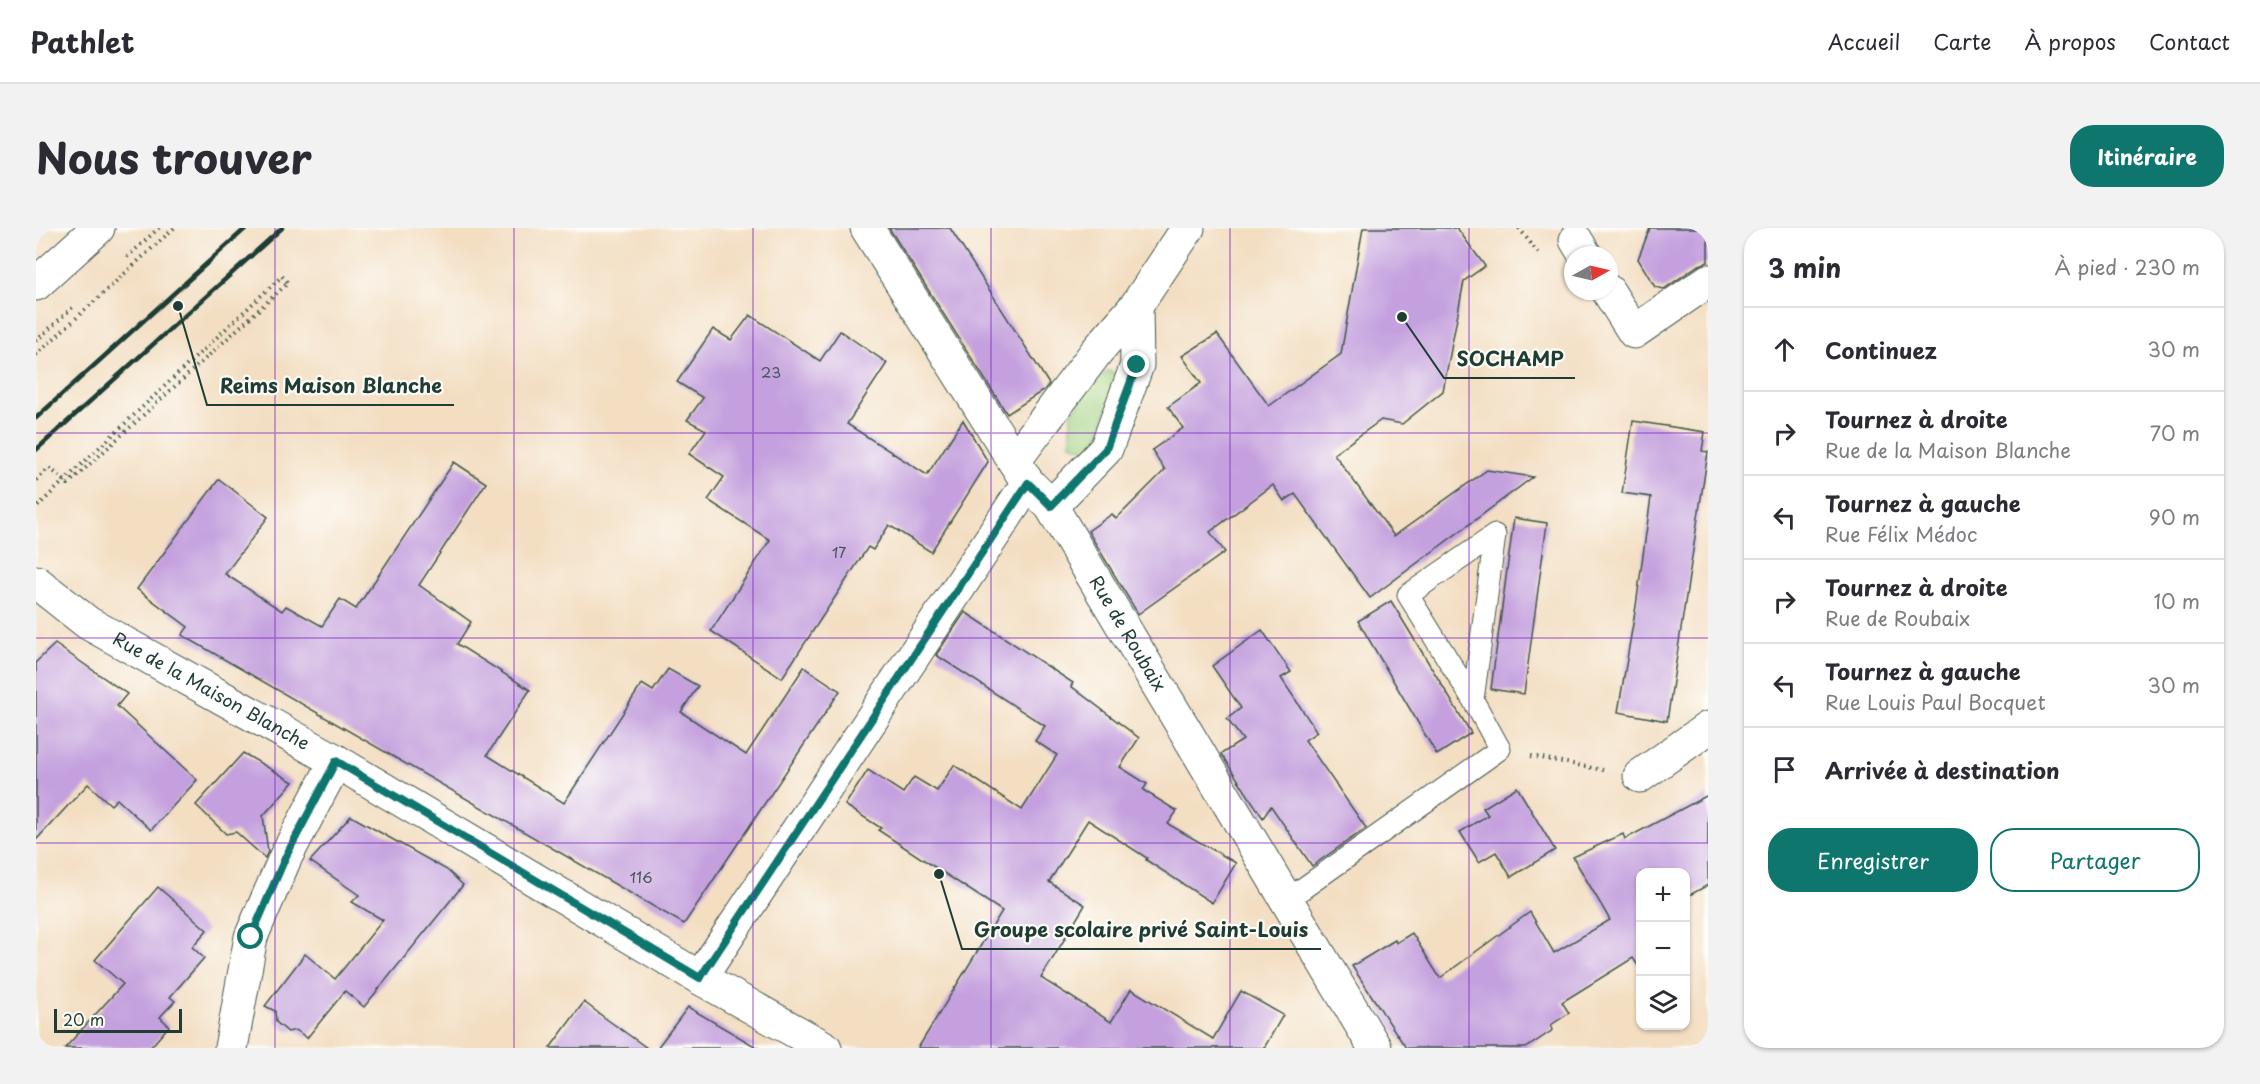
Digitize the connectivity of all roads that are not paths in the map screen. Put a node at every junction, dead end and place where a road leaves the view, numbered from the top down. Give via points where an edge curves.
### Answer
1 (98, 228) edge
2 (867, 228) edge
3 (1188, 228) edge
4 (1708, 281) edge
5 (36, 284) edge
6 (1614, 300) edge
7 (1136, 306) junction
8 (1021, 472) junction
9 (1051, 506) junction
10 (36, 582) edge
11 (1473, 700) junction
12 (1708, 728) edge
13 (336, 761) junction
14 (1640, 776) road end
15 (1288, 899) junction
16 (700, 978) junction
17 (231, 1048) edge
18 (825, 1048) edge
19 (1375, 1048) edge

1 - 5 street
2 - 8 street, Rue de Roubaix
3 - 7 street
4 - 6 street via 1634,332
7 - 8 street via 1097,351
7 - 9 street via 1137,365 1106,449
8 - 9 street, Rue de Roubaix
8 - 16 street
9 - 15 street, Rue de Roubaix
10 - 13 street, Rue de la Maison Blanche via 88,623
11 - 11 lane via 1482,630 1495,536 1408,595
11 - 15 lane via 1500,749
12 - 14 street
13 - 16 street, Rue de la Maison Blanche
13 - 17 street via 286,856 251,937
15 - 19 street, Rue de Roubaix
16 - 18 street, Rue de la Maison Blanche

